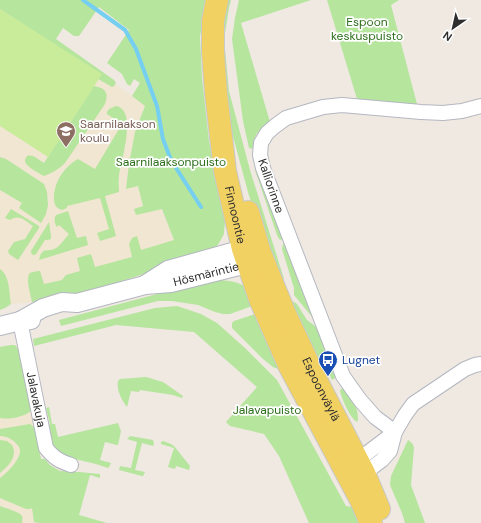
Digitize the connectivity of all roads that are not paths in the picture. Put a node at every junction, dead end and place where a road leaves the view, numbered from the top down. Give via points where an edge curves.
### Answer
1 (218, 0) edge
2 (481, 106) edge
3 (250, 255) junction
4 (20, 321) junction
5 (0, 326) edge
6 (481, 364) edge
7 (395, 432) junction
8 (71, 465) dead end
9 (356, 469) junction
10 (371, 523) edge
11 (385, 523) edge

1 - 3 main road, Finnoontie via 213,44 225,171
2 - 7 street, Kalliorinne via 443,113 342,105 323,107 286,118 267,133 261,143 263,168 344,376 360,400
3 - 4 street, Hösmärintie via 171,283 145,285 77,303 62,302 43,308
3 - 9 main road, Espoonväylä via 260,299 289,365
4 - 5 street, Hösmärintie
4 - 8 street, Jalavakuja via 46,448 52,456
6 - 7 street via 465,369 413,404
7 - 9 street via 390,451 382,460
9 - 10 main road, Espoonväylä
9 - 11 main road, Espoonväylä

